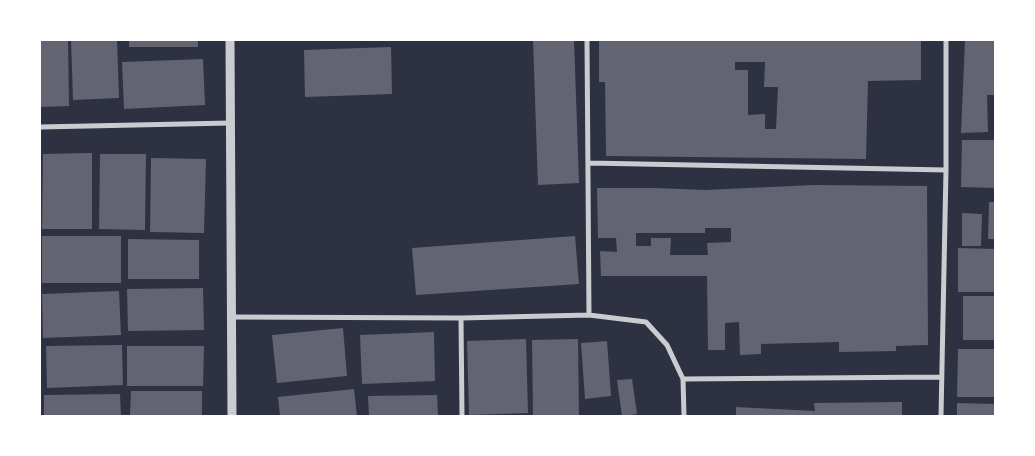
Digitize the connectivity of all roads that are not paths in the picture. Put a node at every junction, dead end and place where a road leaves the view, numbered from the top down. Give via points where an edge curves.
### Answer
1 (230, 40) edge
2 (587, 40) edge
3 (946, 40) edge
4 (230, 123) junction
5 (40, 127) edge
6 (589, 163) junction
7 (946, 170) junction
8 (589, 315) junction
9 (231, 317) junction
10 (461, 318) junction
11 (941, 377) junction
12 (683, 379) junction
13 (232, 416) edge
14 (462, 416) edge
15 (684, 416) edge
16 (941, 416) edge

1 - 4 street
2 - 6 street
3 - 7 street
4 - 5 street
4 - 9 street
6 - 7 street
6 - 8 street
7 - 11 street
8 - 10 street
8 - 12 street via 646,322 667,345
9 - 10 street
9 - 13 street
10 - 14 street
11 - 12 street
11 - 16 street
12 - 15 street

